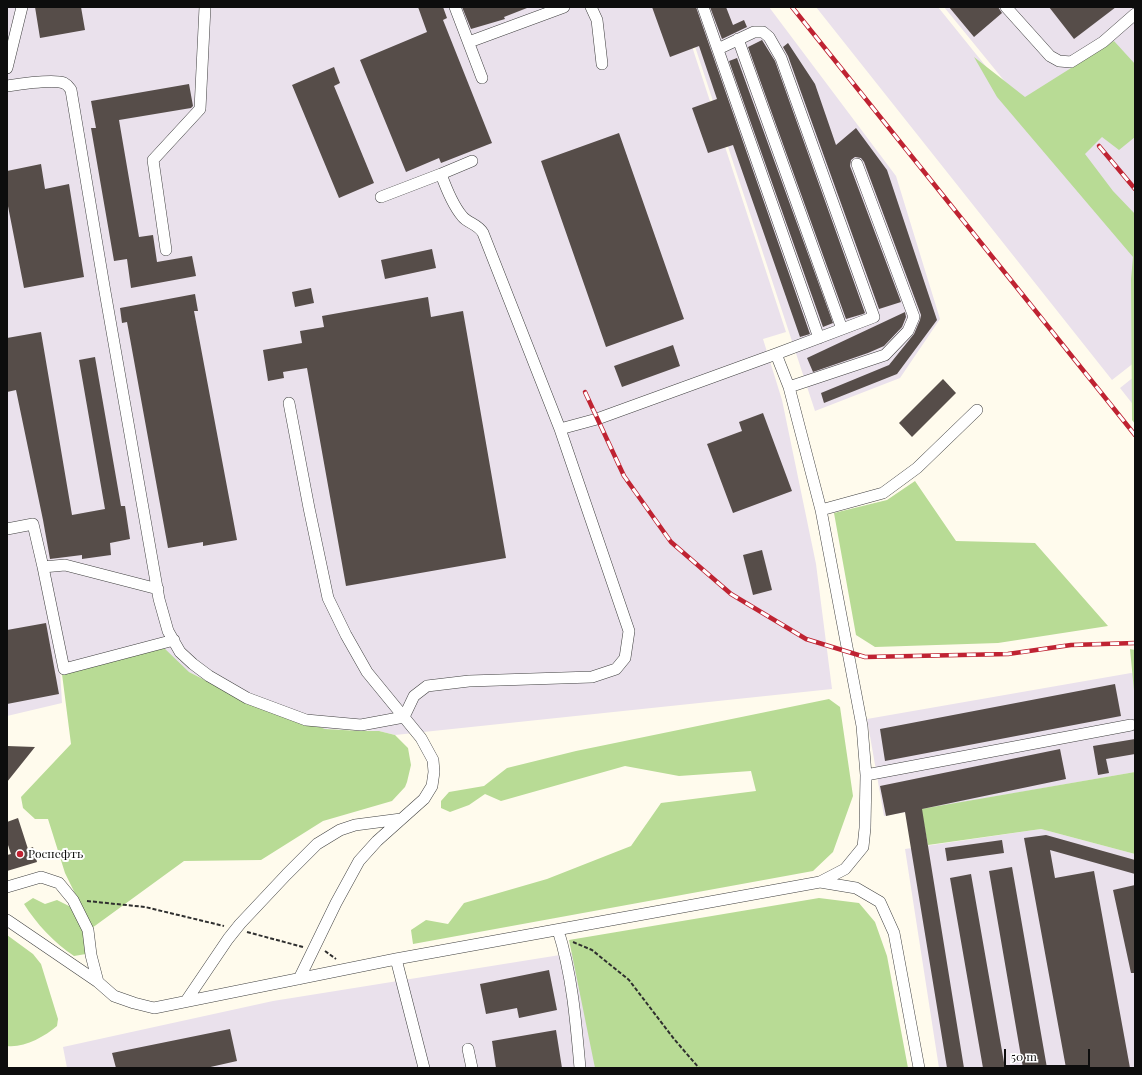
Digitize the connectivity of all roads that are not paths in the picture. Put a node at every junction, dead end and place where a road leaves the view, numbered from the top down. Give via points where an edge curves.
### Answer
1 (22, 7) edge
2 (205, 7) edge
3 (455, 7) edge
4 (564, 7) edge
5 (591, 7) edge
6 (703, 7) edge
7 (1006, 7) edge
8 (1135, 14) edge
9 (738, 39) junction
10 (469, 42) junction
11 (718, 49) junction
12 (602, 64) dead end
13 (7, 68) edge
14 (482, 78) dead end
15 (7, 86) edge
16 (472, 161) dead end
17 (857, 164) dead end
18 (441, 174) junction
19 (381, 197) dead end
20 (166, 250) dead end
21 (842, 329) junction
22 (819, 338) junction
23 (776, 354) junction
24 (789, 387) junction
25 (289, 403) dead end
26 (977, 410) dead end
27 (560, 429) junction
28 (821, 510) junction
29 (7, 529) edge
30 (43, 567) junction
31 (158, 589) junction
32 (174, 640) junction
33 (404, 717) junction
34 (1131, 725) dead end
35 (866, 775) junction
36 (401, 819) junction
37 (820, 882) junction
38 (7, 887) edge
39 (7, 920) edge
40 (560, 934) junction
41 (396, 959) junction
42 (299, 979) junction
43 (98, 982) junction
44 (186, 1001) junction
45 (468, 1049) dead end
46 (424, 1068) edge
47 (472, 1068) edge
48 (580, 1068) edge
49 (920, 1068) edge

1 - 13 street
2 - 20 street via 200,109 153,160
3 - 10 street
4 - 10 street
5 - 12 street via 597,20
6 - 11 street
7 - 8 street via 1050,56 1059,61 1071,62 1103,42
9 - 11 street
9 - 21 street
9 - 21 street via 754,32 763,32 769,37 781,58 874,317
10 - 14 street
11 - 22 street
15 - 31 street via 36,82 63,83 71,90
16 - 18 street
17 - 24 street via 914,317 908,332 885,355
18 - 19 street
18 - 27 street via 462,217 483,233
21 - 22 street
22 - 23 street
23 - 24 street
23 - 27 street via 597,419
24 - 28 street
25 - 33 street via 328,598 368,672
26 - 28 street via 917,468 883,493
27 - 33 street via 629,632 625,658 616,669 592,677 469,681 427,686 414,696
28 - 35 street via 862,726
29 - 30 street via 33,524
30 - 31 street via 65,564
30 - 32 street via 64,669
31 - 32 street via 168,631
32 - 33 street via 180,652 209,676 247,698 299,718 362,725
33 - 36 street via 421,738 432,760 434,772 432,786 424,799
34 - 35 street
35 - 37 street via 866,828 863,847 845,869
36 - 42 street via 360,861 336,903
36 - 44 street via 355,825 340,830 306,855 236,929
37 - 40 street
37 - 49 street via 856,888 880,902 894,933
38 - 43 street via 41,877 59,883 73,900 88,930
39 - 43 street
40 - 41 street
40 - 48 street via 566,954
41 - 42 street
41 - 46 street
42 - 44 street
43 - 44 street via 114,996 134,1004 154,1008
45 - 47 street

